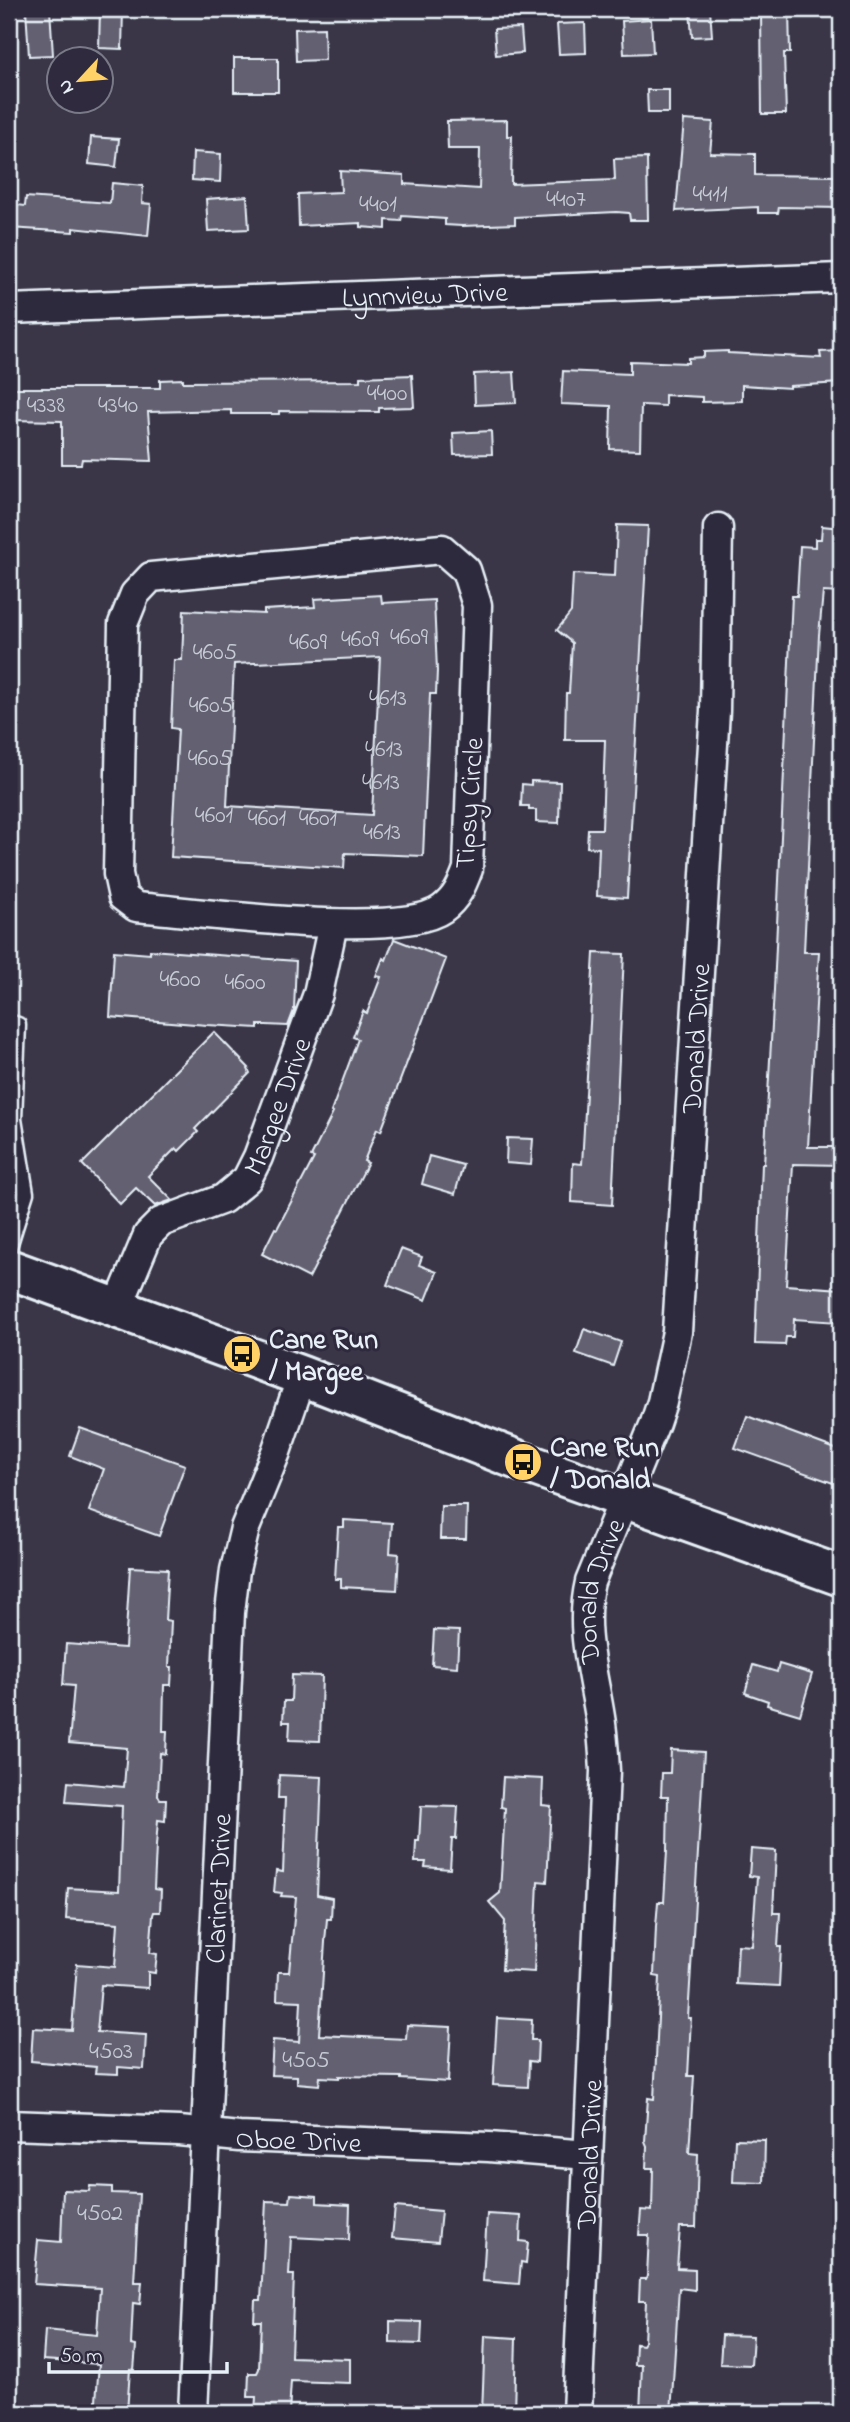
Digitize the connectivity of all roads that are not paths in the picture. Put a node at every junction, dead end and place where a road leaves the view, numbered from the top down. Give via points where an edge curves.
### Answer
1 (841, 278) edge
2 (9, 309) edge
3 (718, 528) dead end
4 (333, 924) junction
5 (9, 1022) edge
6 (15, 1167) edge
7 (9, 1247) edge
8 (9, 1269) edge
9 (117, 1309) junction
10 (302, 1376) junction
11 (625, 1497) junction
12 (841, 1576) edge
13 (9, 2124) edge
14 (205, 2134) junction
15 (589, 2155) junction
16 (193, 2413) edge
17 (576, 2413) edge

1 - 2 street, Lynnview Drive
3 - 11 street, Donald Drive via 715,711 677,1332 662,1402
4 - 4 street, Tipsy Circle via 136,907 123,897 118,874 123,624 135,594 151,577 442,549 466,570 477,606 468,869 458,893 441,910 416,919
4 - 9 street, Margee Drive via 318,994 247,1179 223,1199 161,1222 148,1235
5 - 6 lane via 18,1025
6 - 7 lane via 26,1193
8 - 9 highway
9 - 10 highway
10 - 11 highway
10 - 14 street, Clarinet Drive via 245,1528 235,1570
11 - 12 highway
11 - 15 street, Donald Drive via 590,1582 584,1614 605,1771
13 - 14 street, Oboe Drive
14 - 15 street, Oboe Drive
14 - 16 street, Clarinet Drive
15 - 17 street, Donald Drive

